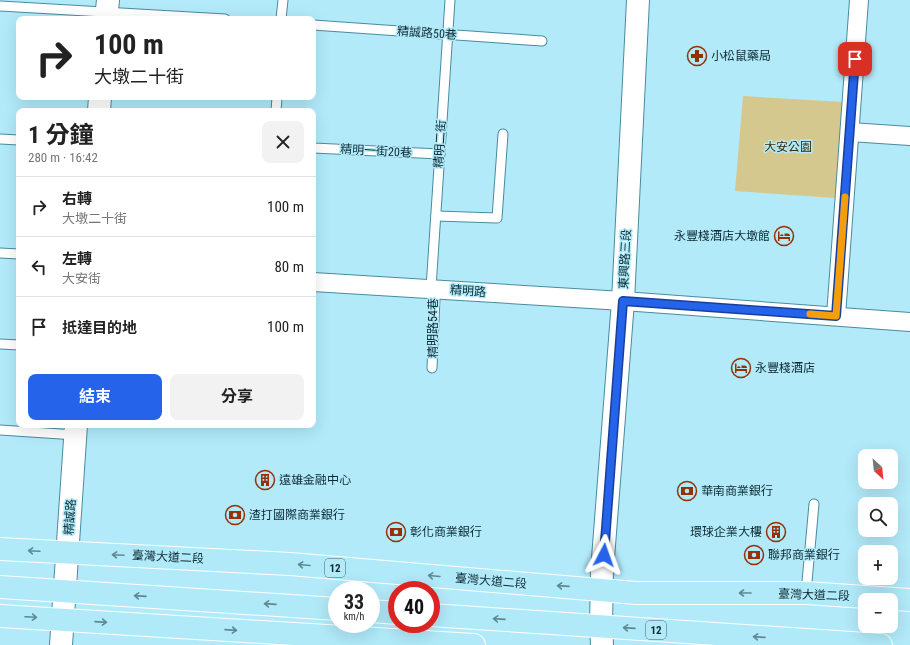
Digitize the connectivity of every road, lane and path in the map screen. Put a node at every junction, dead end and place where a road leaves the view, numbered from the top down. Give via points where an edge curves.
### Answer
1 (283, 0) edge
2 (450, 0) edge
3 (638, 0) edge
4 (859, 0) edge
5 (0, 6) edge
6 (107, 10) edge
7 (186, 16) edge
8 (281, 16) edge
9 (316, 25) edge
10 (448, 34) junction
11 (542, 41) dead end
12 (850, 132) junction
13 (503, 134) dead end
14 (910, 136) edge
15 (0, 139) edge
16 (16, 140) edge
17 (316, 148) edge
18 (440, 154) junction
19 (436, 216) junction
20 (0, 253) edge
21 (16, 254) edge
22 (316, 282) edge
23 (431, 288) junction
24 (623, 301) junction
25 (836, 316) junction
26 (910, 322) edge
27 (0, 344) edge
28 (16, 345) edge
29 (432, 368) dead end
30 (0, 430) edge
31 (76, 430) edge
32 (814, 504) dead end
33 (0, 549) edge
34 (67, 552) junction
35 (0, 587) edge
36 (602, 589) junction
37 (806, 593) junction
38 (910, 600) edge
39 (63, 607) junction
40 (328, 609) edge
41 (0, 616) edge
42 (440, 616) edge
43 (602, 636) edge
44 (61, 645) edge
45 (474, 645) edge
46 (881, 645) edge

1 - 8 lane
2 - 10 lane, 精明二街
3 - 24 street, 東興路三段
4 - 12 street
5 - 6 lane
6 - 7 lane
9 - 10 lane, 精誠路50巷
10 - 11 lane, 精誠路50巷
10 - 18 lane, 精明二街
12 - 14 street
12 - 25 street
13 - 19 lane via 497,218
15 - 16 lane
17 - 18 lane, 精明一街20巷
18 - 19 lane, 精明二街
19 - 23 lane, 精明二街
20 - 21 lane
22 - 23 street, 精明路
23 - 24 street, 精明路
23 - 29 lane, 精明路54巷 via 435,298
24 - 25 street, 精明路
24 - 36 street, 東興路三段
25 - 26 street, 精明路
27 - 28 lane
30 - 31 lane
31 - 34 street, 精誠路
32 - 37 lane
34 -> 33 main road, 臺灣大道二段 / 12
36 -> 34 main road, 臺灣大道二段 / 12 via 290,564
34 - 39 street, 精誠路
35 - 39 main road
37 -> 36 main road, 臺灣大道二段 / 12 via 636,593
36 - 43 street, 東興路三段
37 - 38 main road, 臺灣大道二段 / 12
40 -> 39 main road
41 -> 39 main road
39 - 44 street, 精誠路
39 -> 45 main road
43 -> 42 main road, 12
46 -> 43 main road, 12

